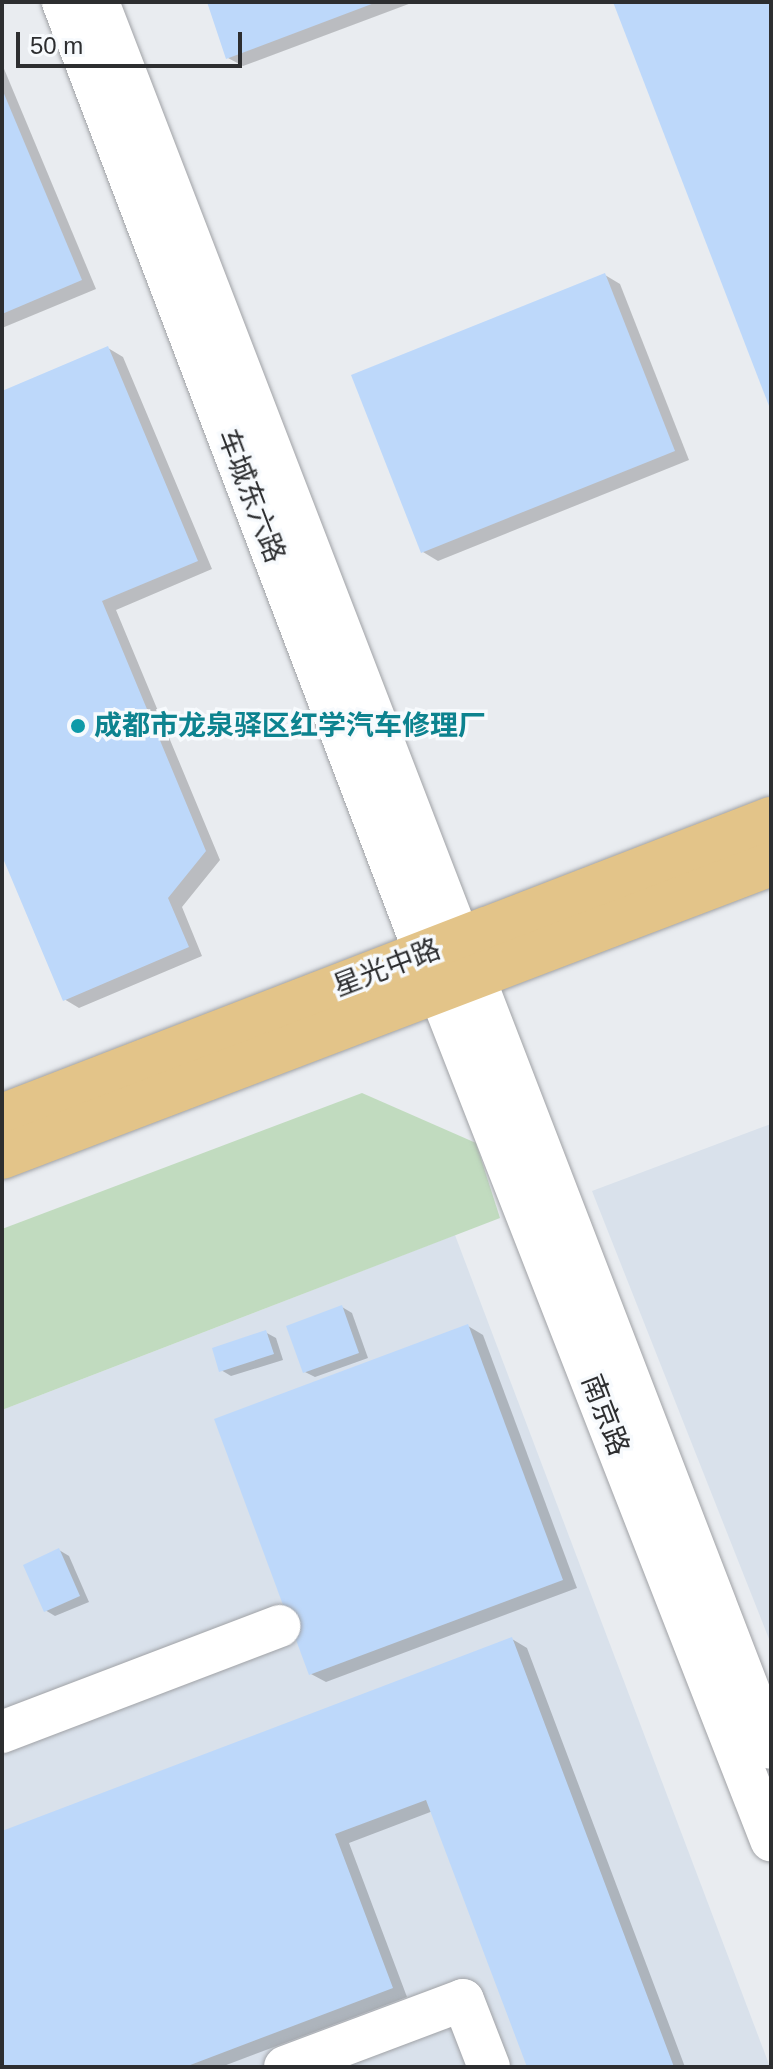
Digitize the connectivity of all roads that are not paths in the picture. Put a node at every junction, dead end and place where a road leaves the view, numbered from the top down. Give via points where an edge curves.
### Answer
1 (63, 2) edge
2 (98, 2) edge
3 (771, 819) edge
4 (771, 864) edge
5 (450, 965) junction
6 (2, 1116) edge
7 (2, 1157) edge
8 (279, 1626) dead end
9 (2, 1732) edge
10 (771, 1748) edge
11 (771, 1840) edge
12 (285, 2067) edge
13 (489, 2067) edge

1 - 5 street, 车城东六路
2 - 5 street, 车城东六路
3 - 5 main road, 星光中路
4 - 5 main road, 星光中路
5 - 6 main road, 星光中路
5 - 7 main road, 星光中路
5 - 10 street
5 - 11 street, 南京路
8 - 9 street
12 - 13 street via 463,2000

